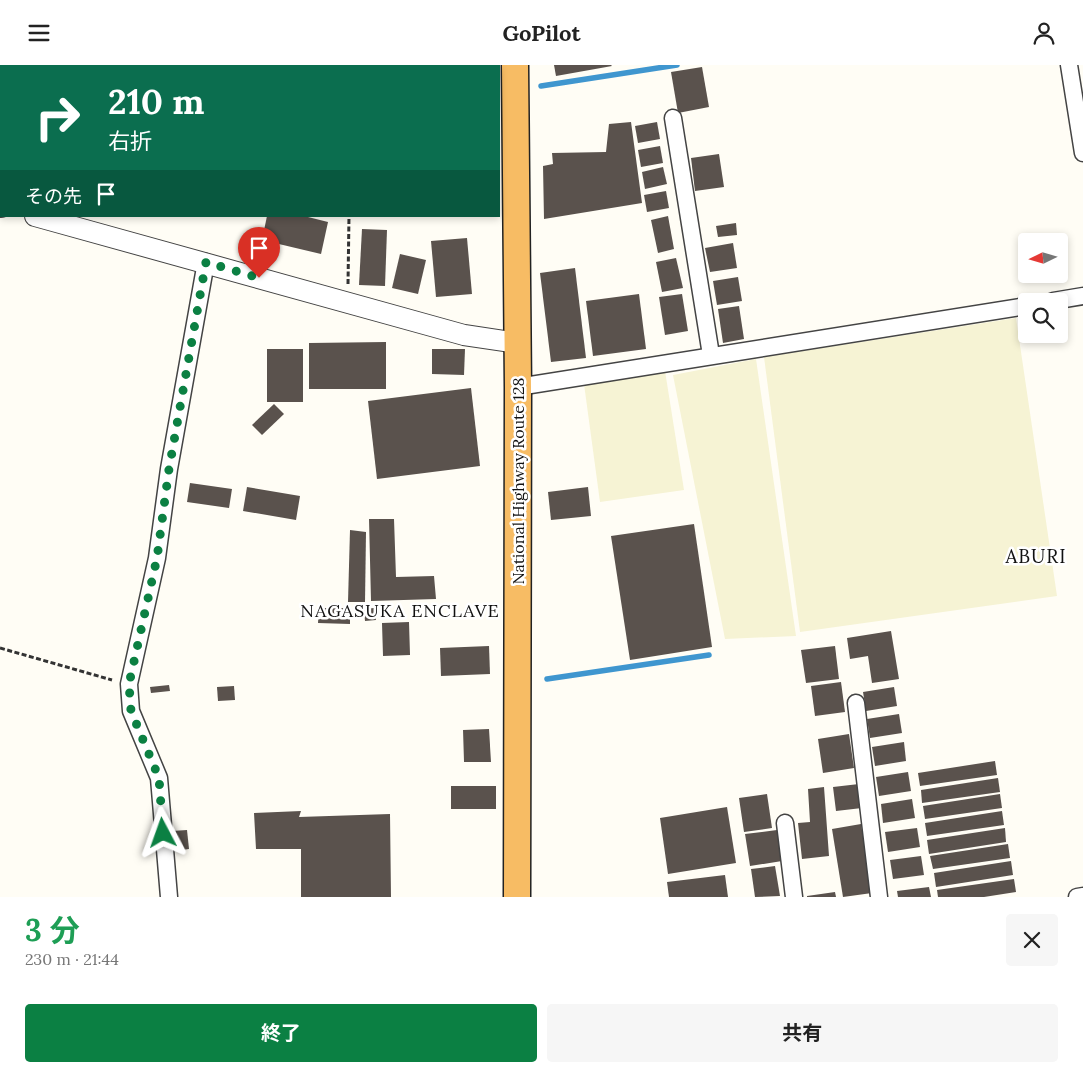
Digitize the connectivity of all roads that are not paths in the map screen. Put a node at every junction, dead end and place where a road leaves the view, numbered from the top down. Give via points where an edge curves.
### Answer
1 (515, 65) edge
2 (1069, 65) edge
3 (673, 118) dead end
4 (1083, 153) edge
5 (39, 217) edge
6 (206, 262) junction
7 (1083, 296) edge
8 (1068, 298) edge
9 (1018, 307) edge
10 (517, 343) junction
11 (711, 355) junction
12 (518, 387) junction
13 (856, 703) dead end
14 (785, 823) dead end
15 (1083, 896) edge
16 (169, 897) edge
17 (517, 897) edge
18 (794, 897) edge
19 (879, 897) edge
20 (1077, 897) edge

1 - 10 highway, National Highway Route 128
2 - 4 street
3 - 11 street
5 - 6 street
6 - 10 street via 464,335
6 - 16 street via 169,469 157,558 129,684 131,711 159,778
7 - 8 street
9 - 11 street
10 - 12 highway, National Highway Route 128
11 - 12 street
12 - 17 highway, National Highway Route 128
13 - 19 street
14 - 18 street
15 - 20 street

